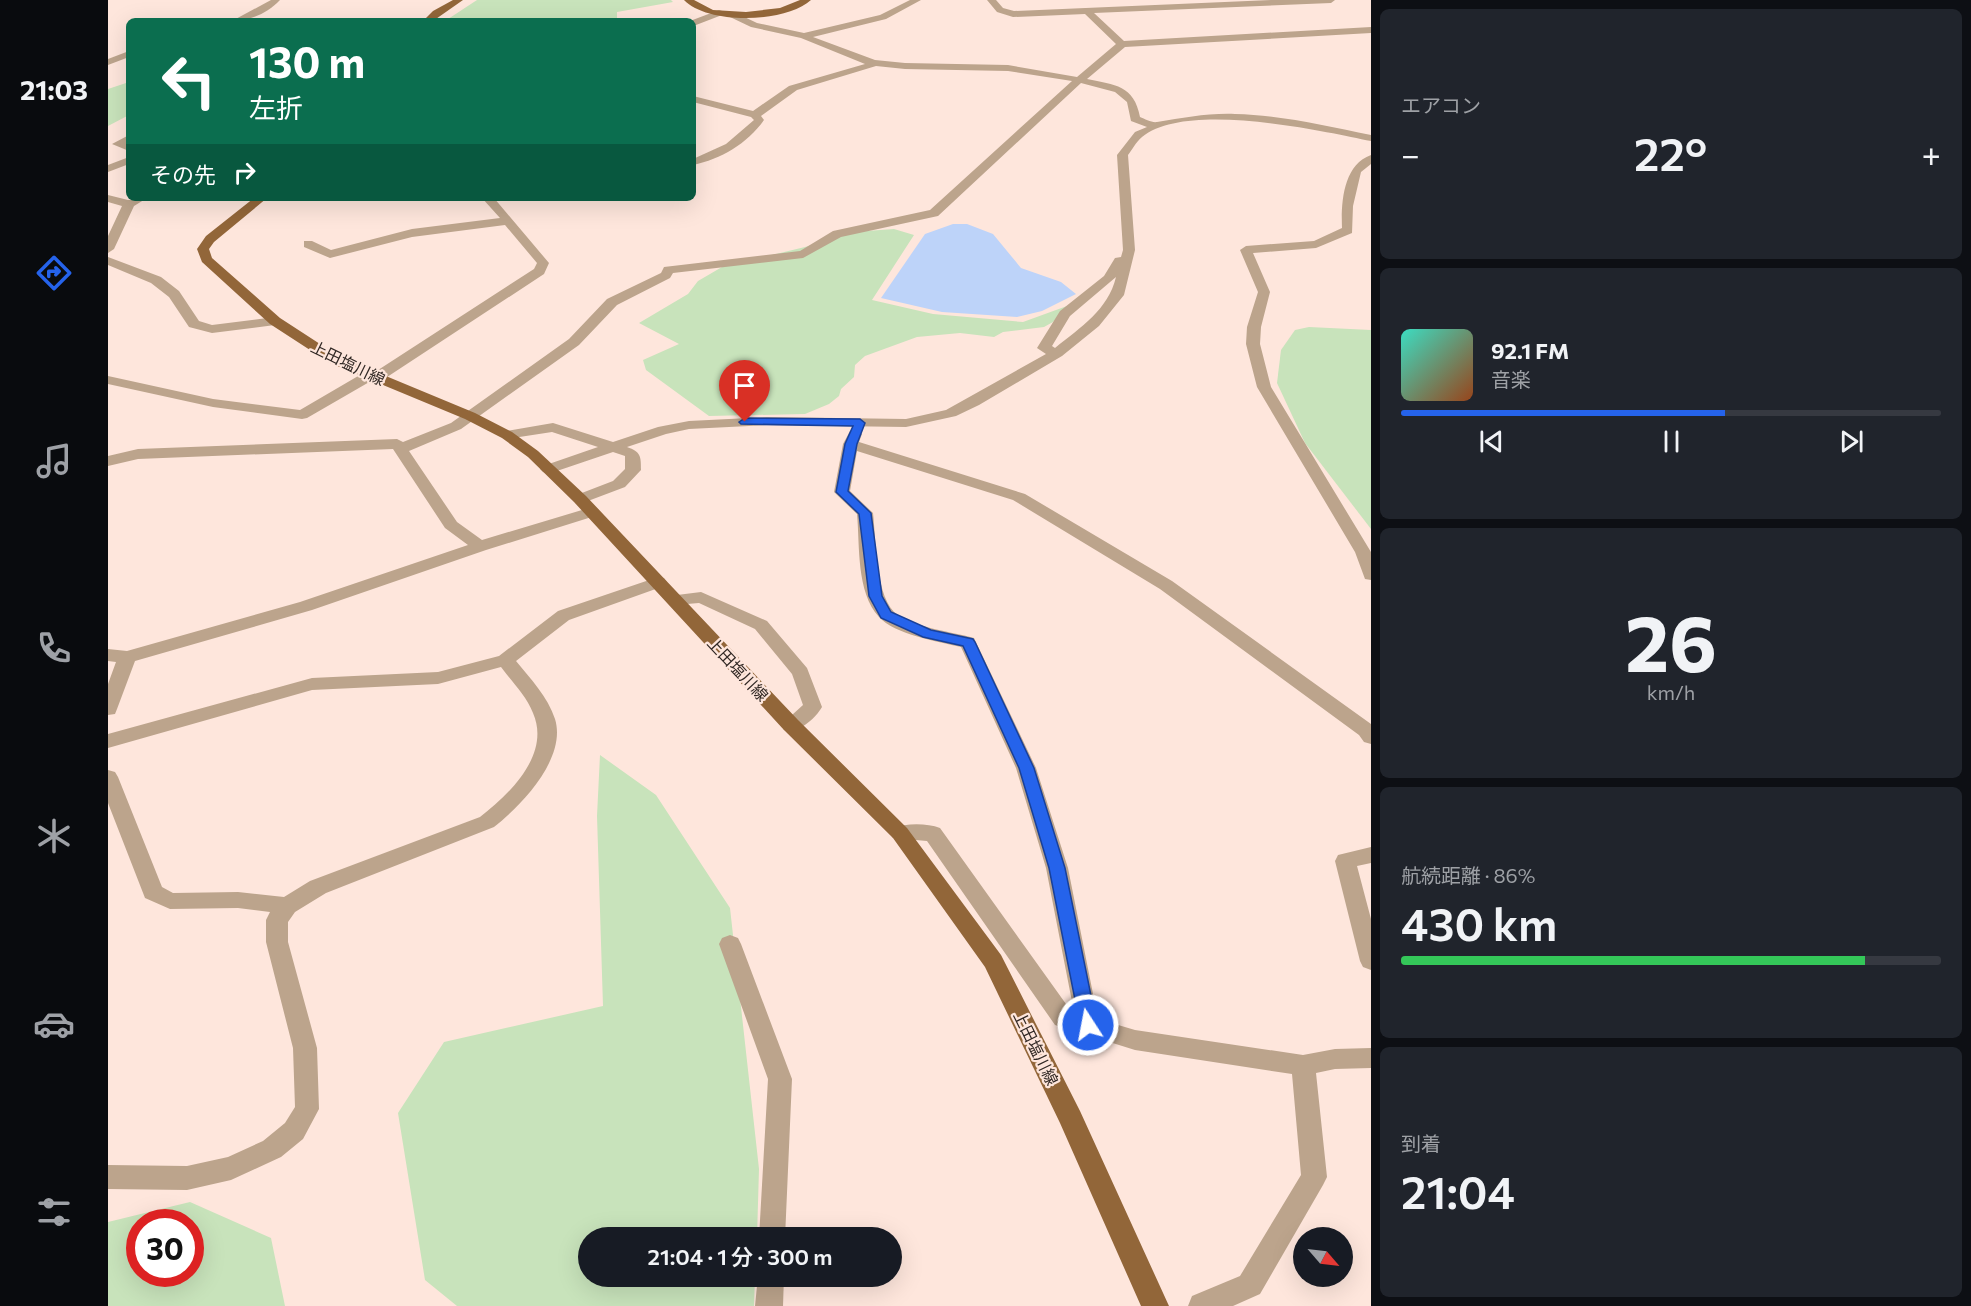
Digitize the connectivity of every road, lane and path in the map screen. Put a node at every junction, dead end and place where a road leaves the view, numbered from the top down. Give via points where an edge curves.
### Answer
1 (276, 0) edge
2 (459, 0) edge
3 (688, 0) edge
4 (807, 0) edge
5 (917, 0) edge
6 (991, 0) edge
7 (1330, 0) edge
8 (1087, 11) junction
9 (719, 13) junction
10 (733, 15) junction
11 (244, 18) edge
12 (431, 18) edge
13 (696, 22) edge
14 (1371, 30) edge
15 (804, 36) junction
16 (1122, 44) junction
17 (126, 55) edge
18 (108, 62) edge
19 (874, 63) junction
20 (1079, 80) junction
21 (696, 100) edge
22 (755, 115) junction
23 (1155, 126) junction
24 (1371, 138) edge
25 (126, 140) edge
26 (126, 147) edge
27 (1371, 158) edge
28 (126, 160) edge
29 (696, 161) edge
30 (108, 169) edge
31 (108, 198) edge
32 (135, 201) edge
33 (257, 201) edge
34 (491, 201) edge
35 (129, 204) junction
36 (508, 221) junction
37 (308, 244) dead end
38 (108, 249) edge
39 (108, 261) edge
40 (1127, 261) junction
41 (275, 321) junction
42 (1057, 353) junction
43 (373, 377) junction
44 (108, 380) edge
45 (470, 416) junction
46 (860, 423) junction
47 (507, 435) junction
48 (851, 444) junction
49 (611, 448) junction
50 (400, 449) junction
51 (108, 461) edge
52 (548, 469) junction
53 (580, 499) junction
54 (592, 512) junction
55 (480, 546) junction
56 (1371, 575) edge
57 (658, 582) junction
58 (675, 600) junction
59 (117, 656) edge
60 (505, 660) junction
61 (108, 709) edge
62 (791, 726) junction
63 (1369, 730) edge
64 (108, 741) edge
65 (108, 777) edge
66 (900, 832) junction
67 (1371, 855) edge
68 (287, 906) junction
69 (730, 944) dead end
70 (1371, 961) edge
71 (1088, 1025) junction
72 (1371, 1058) edge
73 (1303, 1065) junction
74 (108, 1176) edge
75 (773, 1227) edge
76 (771, 1287) edge
77 (770, 1306) edge
78 (1155, 1306) edge
79 (1202, 1306) edge

1 - 11 street
2 - 12 main road
3 - 9 main road via 700,9
4 - 10 main road via 780,11
5 - 15 street via 883,18
6 - 8 street via 1000,10 1013,14
7 - 8 street
8 - 16 street
9 - 10 main road
9 - 13 street
10 - 15 street
14 - 16 street
15 - 19 street
16 - 20 street
17 - 18 street
19 - 20 street via 921,68 994,67
19 - 22 street via 793,88
20 - 23 street via 1119,90 1132,101 1135,119
20 - 45 street via 934,213 837,234 803,254 668,270 666,275 612,302 574,342
21 - 22 street
22 - 29 street via 759,120 754,129 709,159
23 - 24 street via 1228,116 1278,119
23 - 40 street via 1129,142 1122,155
25 - 26 street via 117,144
27 - 56 street via 1356,171 1347,206 1348,230 1316,244 1246,250 1264,292 1253,344 1264,387 1363,552
28 - 30 street
31 - 35 street
32 - 35 street
33 - 41 main road, 上田塩川線 via 210,238 203,249 206,259
34 - 36 street
35 - 38 street
36 - 37 street via 412,233 330,254
36 - 43 street via 543,263 540,271
39 - 41 street via 156,279 174,294 194,324 212,329
40 - 42 street via 1118,295 1094,323
40 - 42 street via 1119,261 1109,278 1065,314 1044,348
41 - 43 main road, 上田塩川線 via 335,360
42 - 46 street via 951,413 906,423
43 - 44 street via 302,415 213,403
43 - 45 main road, 上田塩川線
45 - 47 main road, 上田塩川線
45 - 50 street via 456,426
46 - 48 street
46 - 49 street via 767,421 689,425
47 - 49 street via 552,427
47 - 52 main road, 上田塩川線
48 - 63 street via 1019,497 1166,585
48 - 71 street via 842,492 865,513 875,596 886,615 927,634 968,642 1026,768 1057,868
49 - 52 street
49 - 53 street via 633,454 633,470 619,484
50 - 51 street via 397,444 138,454
50 - 55 street via 451,525
52 - 53 main road, 上田塩川線
53 - 54 main road, 上田塩川線
54 - 55 street
54 - 57 main road, 上田塩川線
55 - 59 street via 306,606
57 - 58 main road, 上田塩川線
57 - 60 street via 564,615
58 - 62 main road, 上田塩川線
58 - 62 street via 701,597 761,625 801,672 813,707
59 - 61 street
60 - 64 street via 438,678 312,684
60 - 68 street via 547,721 548,738 538,766 505,810 487,822 318,887
62 - 66 main road, 上田塩川線
65 - 68 street via 153,892 170,901 238,900
66 - 71 street via 933,833 1063,1018
66 - 78 main road, 上田塩川線 via 993,961 1071,1119
67 - 70 street via 1345,861
68 - 74 street via 277,920 277,942 305,1048 307,1109 294,1131 272,1149 231,1168 187,1178
69 - 75 street via 780,1079
71 - 73 street via 1136,1040
72 - 73 street
73 - 79 street via 1314,1176 1250,1285
76 - 77 street

